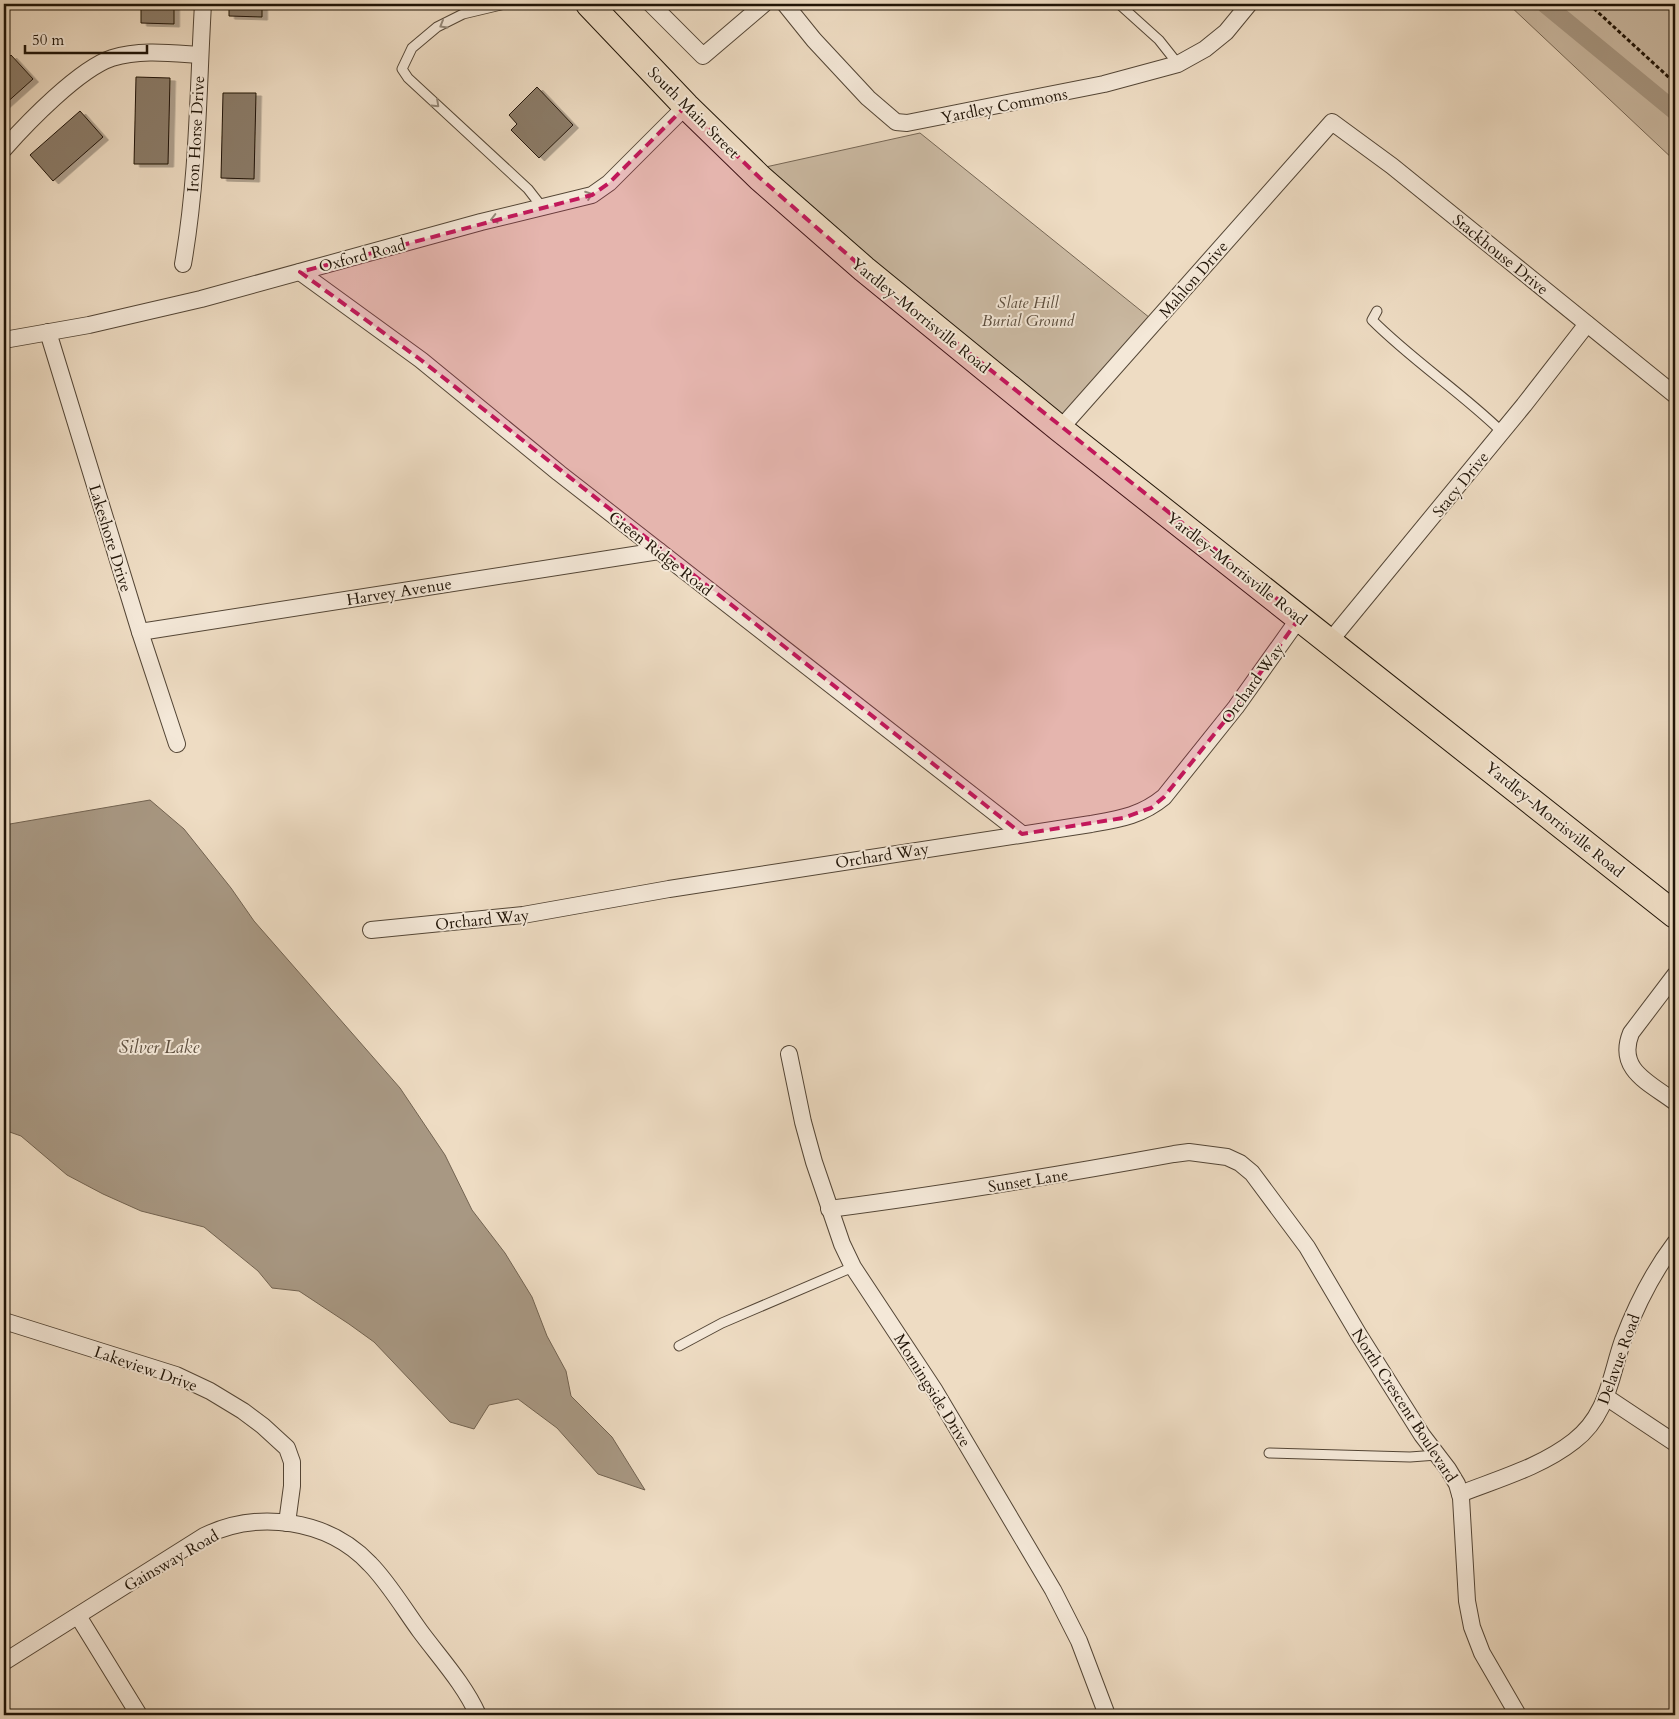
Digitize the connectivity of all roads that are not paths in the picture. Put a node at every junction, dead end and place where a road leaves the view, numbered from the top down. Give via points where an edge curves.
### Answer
1 (203, 4) edge
2 (505, 4) edge
3 (589, 4) edge
4 (650, 4) edge
5 (764, 4) edge
6 (785, 4) edge
7 (1119, 4) edge
8 (1250, 4) edge
9 (200, 55) junction
10 (1178, 64) junction
11 (686, 106) junction
12 (1325, 129) joint
13 (4, 149) edge
14 (542, 207) junction
15 (804, 216) joint
16 (183, 264) dead end
17 (300, 272) junction
18 (1377, 311) dead end
19 (1587, 324) junction
20 (48, 332) junction
21 (4, 340) edge
22 (1675, 395) edge
23 (1060, 429) junction
24 (1502, 432) junction
25 (659, 551) junction
26 (1300, 617) junction
27 (140, 632) junction
28 (1330, 641) junction
29 (177, 744) dead end
30 (1022, 834) junction
31 (1675, 915) edge
32 (371, 930) dead end
33 (1675, 975) edge
34 (788, 1054) dead end
35 (1675, 1102) edge
36 (1227, 1157) joint
37 (829, 1209) junction
38 (1675, 1243) edge
39 (853, 1267) junction
40 (4, 1321) edge
41 (680, 1346) dead end
42 (1606, 1397) junction
43 (1675, 1443) edge
44 (1269, 1453) dead end
45 (1437, 1455) junction
46 (1460, 1494) junction
47 (287, 1523) junction
48 (78, 1616) junction
49 (4, 1662) edge
50 (139, 1715) edge
51 (478, 1715) edge
52 (1107, 1715) edge
53 (1518, 1715) edge

1 - 9 street, Iron Horse Drive
2 -> 14 lane via 463,14 437,28 412,48 402,69 528,189
3 - 11 main road, South Main Street
4 - 5 street via 703,56
6 - 10 street, Yardley Commons via 868,98 896,122 955,115 1095,86
7 - 10 lane via 1158,40
8 - 10 street, Yardley Commons via 1205,50
9 - 13 street via 160,52 111,58 60,93
9 - 16 street, Iron Horse Drive via 191,204
14 -> 11 street, Oxford Road via 592,195 609,183
11 - 15 main road, South Main Street
12 - 19 street, Stackhouse Drive via 1332,122 1392,166
12 - 23 street, Mahlon Drive
14 -> 17 street, Oxford Road
15 - 23 main road, Yardley-Morrisville Road
17 - 20 street, Oxford Road via 201,299
17 - 25 street, Green Ridge Road via 420,360
18 - 24 lane via 1372,320 1393,341
19 - 22 street, Stackhouse Drive
19 - 24 street, Stacy Drive
20 - 21 street, Oxford Road
20 - 27 street, Lakeshore Drive
23 - 26 main road, Yardley-Morrisville Road
24 - 28 street, Stacy Drive
25 - 27 street, Harvey Avenue
25 - 30 street, Green Ridge Road
26 - 28 main road, Yardley-Morrisville Road
26 - 30 street, Orchard Way via 1230,715 1164,798 1151,808 1123,818
27 - 29 street, Lakeshore Drive
28 - 31 main road, Yardley-Morrisville Road
30 - 32 street, Orchard Way via 523,915
33 - 35 street via 1631,1033 1626,1054 1636,1072
34 - 37 street, Morningside Drive via 803,1122
36 - 37 street, Sunset Lane via 1189,1152
36 - 45 street, North Crescent Boulevard via 1252,1173 1307,1247 1364,1344
37 - 39 street, Morningside Drive
38 - 42 street, Delavue Road via 1637,1304
39 - 41 lane via 722,1323
39 - 52 street, Morningside Drive via 934,1391 1053,1590 1079,1641
40 - 47 street, Lakeview Drive via 176,1375 243,1411 287,1448 292,1462 292,1478
42 - 43 street
42 - 46 street, Delavue Road via 1590,1426 1574,1441 1533,1466
44 - 45 lane
45 - 46 street, North Crescent Boulevard
46 - 53 street, North Crescent Boulevard via 1467,1601 1472,1627 1482,1653
47 - 48 street, Gainsway Road via 238,1524 212,1532
47 - 51 street, Gainsway Road via 318,1530 342,1542 370,1564 461,1686
48 - 49 street, Gainsway Road
48 - 50 street

